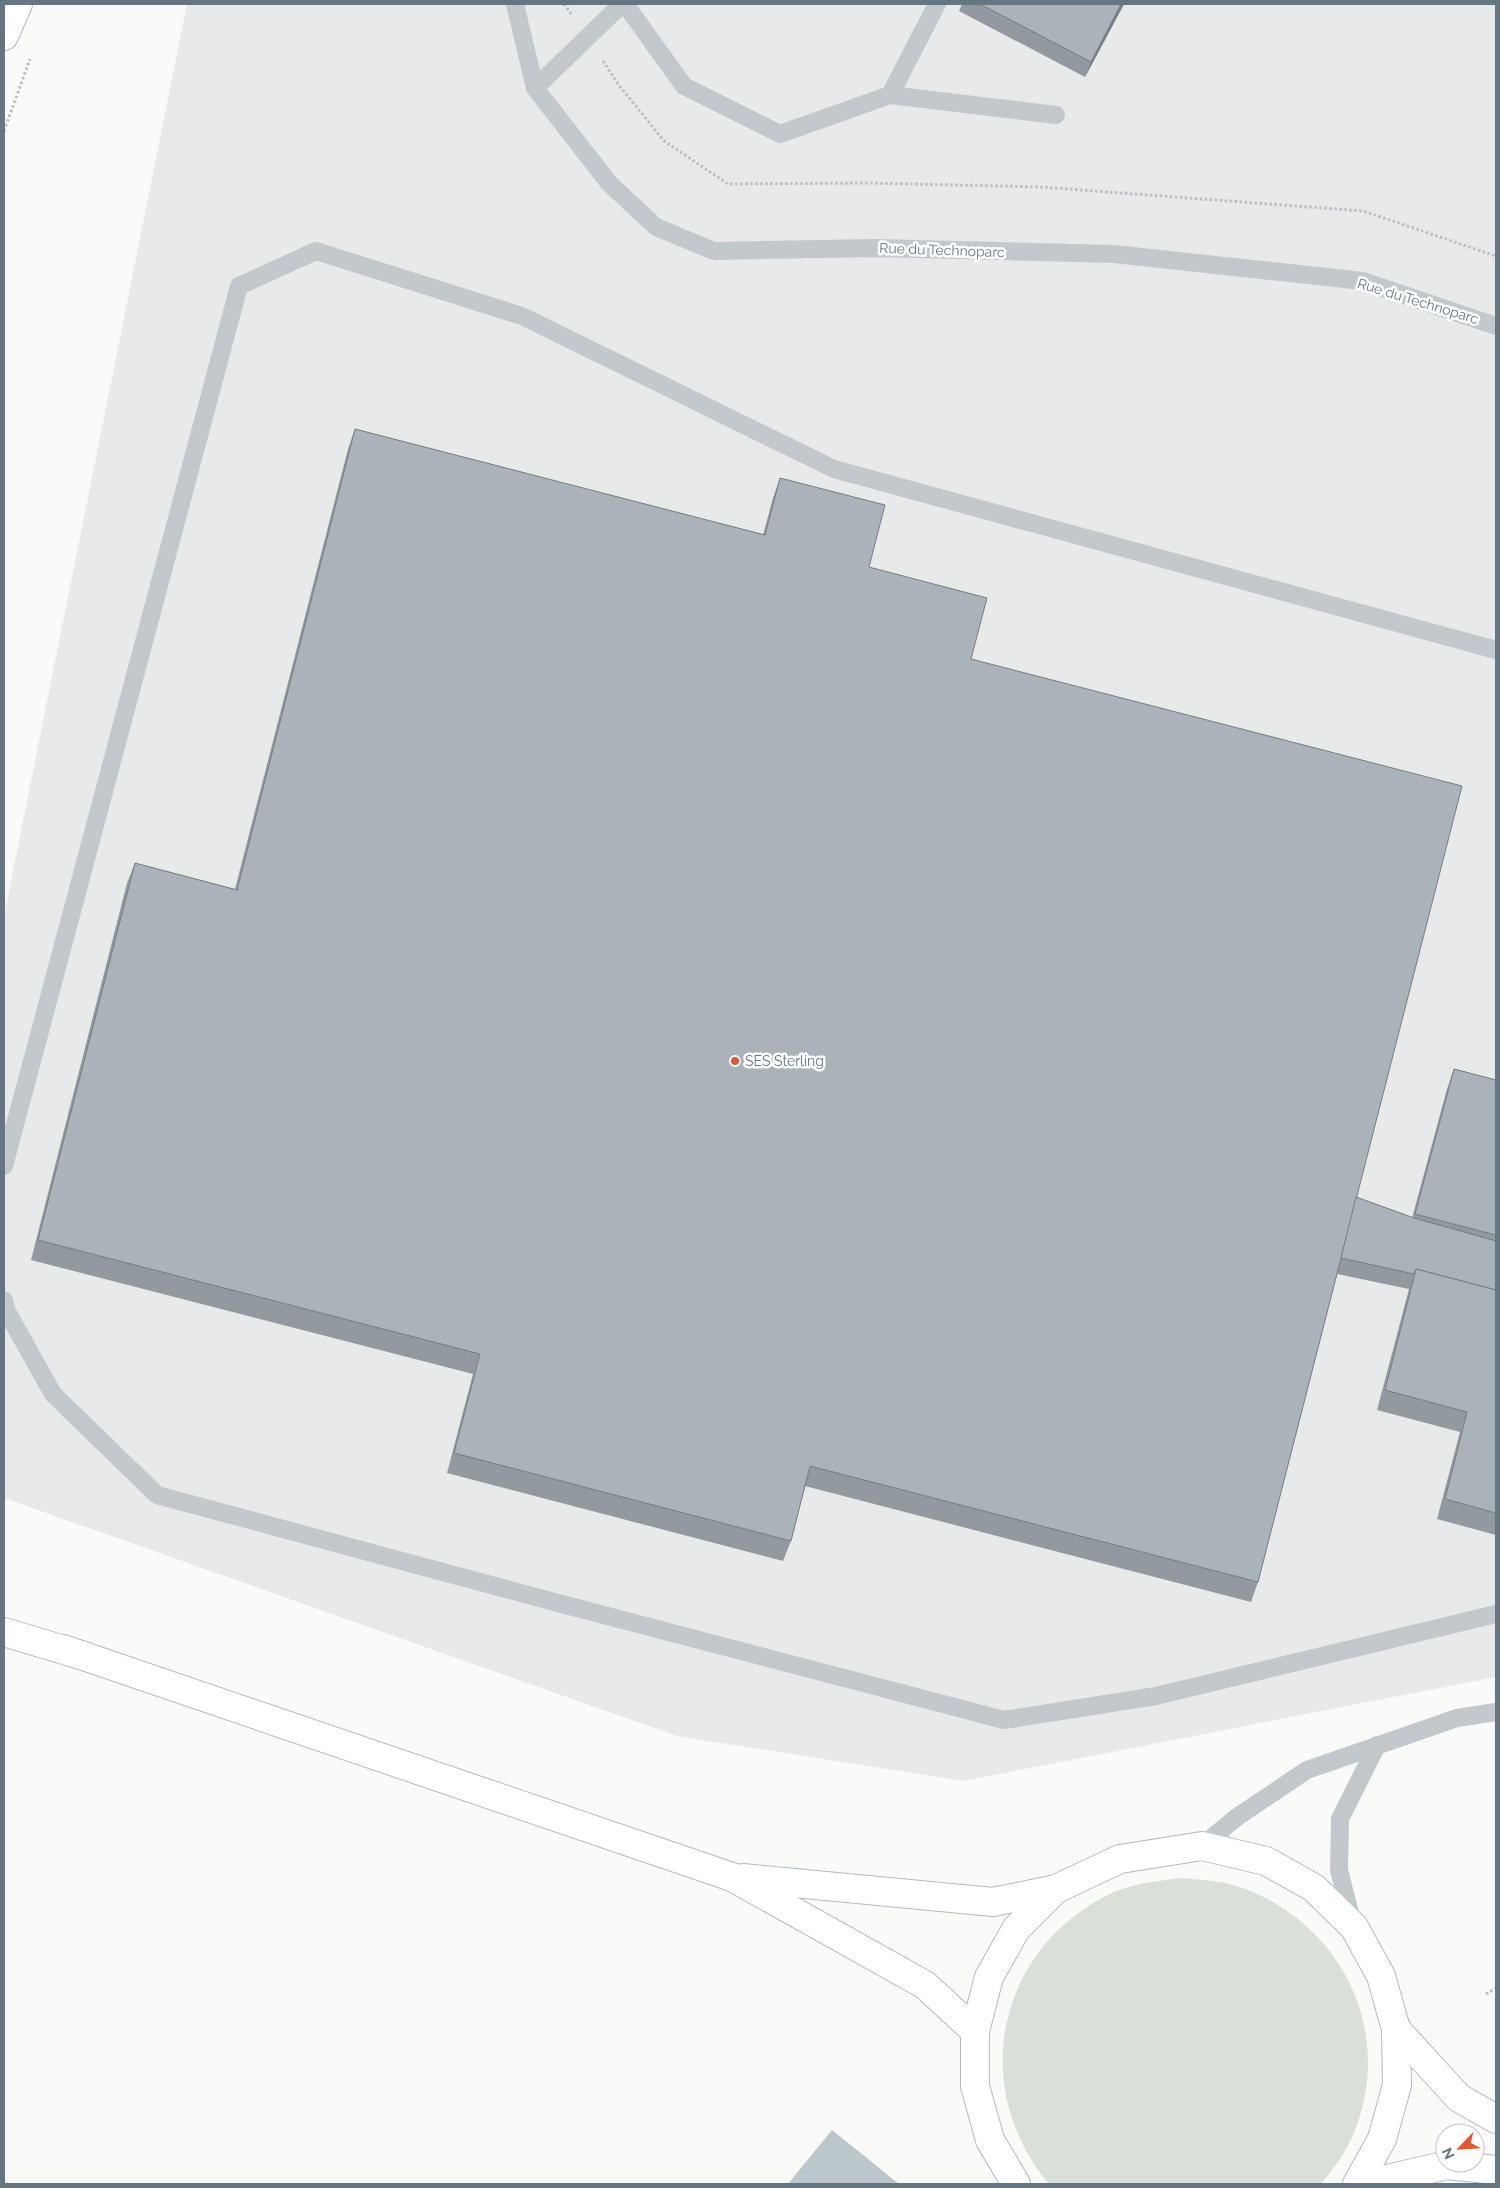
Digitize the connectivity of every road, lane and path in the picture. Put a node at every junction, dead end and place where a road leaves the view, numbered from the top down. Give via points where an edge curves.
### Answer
1 (18, 4) edge
2 (515, 4) edge
3 (564, 4) edge
4 (623, 4) edge
5 (937, 4) edge
6 (4, 36) edge
7 (588, 37) junction
8 (30, 58) dead end
9 (535, 88) junction
10 (890, 95) junction
11 (1056, 115) dead end
12 (4, 131) edge
13 (1496, 256) edge
14 (1496, 326) edge
15 (1496, 650) edge
16 (4, 1166) edge
17 (4, 1300) edge
18 (1496, 1614) edge
19 (4, 1628) edge
20 (4, 1632) edge
21 (84, 1656) junction
22 (1496, 1712) edge
23 (1377, 1745) junction
24 (1202, 1846) junction
25 (732, 1877) junction
26 (1056, 1889) junction
27 (1354, 1927) junction
28 (1496, 1988) edge
29 (1486, 1994) dead end
30 (1396, 2029) junction
31 (975, 2031) junction
32 (1496, 2119) edge
33 (1496, 2170) edge
34 (1016, 2184) edge
35 (1357, 2184) edge
36 (1366, 2184) edge

1 - 6 main road
2 - 9 lane, Rue du Technoparc
3 - 7 path
4 - 7 lane
4 - 10 lane via 684,86 780,134
5 - 10 lane
7 - 9 lane
7 - 13 path via 618,84 664,140 728,184 1041,187 1363,211
8 - 12 path
9 - 14 lane, Rue du Technoparc via 609,183 656,227 714,251 876,248 1114,254 1363,281
10 - 11 lane
15 - 16 lane via 834,469 522,316 316,252 239,286
17 - 18 lane via 6,1310 53,1394 157,1495 1004,1720 1156,1696
19 - 21 main road
20 - 21 main road
21 - 25 main road
22 - 23 lane via 1457,1718
23 - 24 lane via 1307,1770 1237,1816
23 - 27 lane via 1340,1819 1339,1870
24 - 26 main road via 1120,1859
24 - 27 main road via 1266,1861 1314,1888
25 - 26 main road via 993,1902
25 - 31 main road via 925,1985
26 - 31 main road via 1016,1929 989,1977
27 - 30 main road via 1381,1976
28 - 29 path
30 - 32 main road via 1458,2098
30 - 35 main road via 1396,2085 1392,2103 1382,2139
31 - 34 main road via 975,2086 990,2140
33 - 36 main road via 1447,2165

